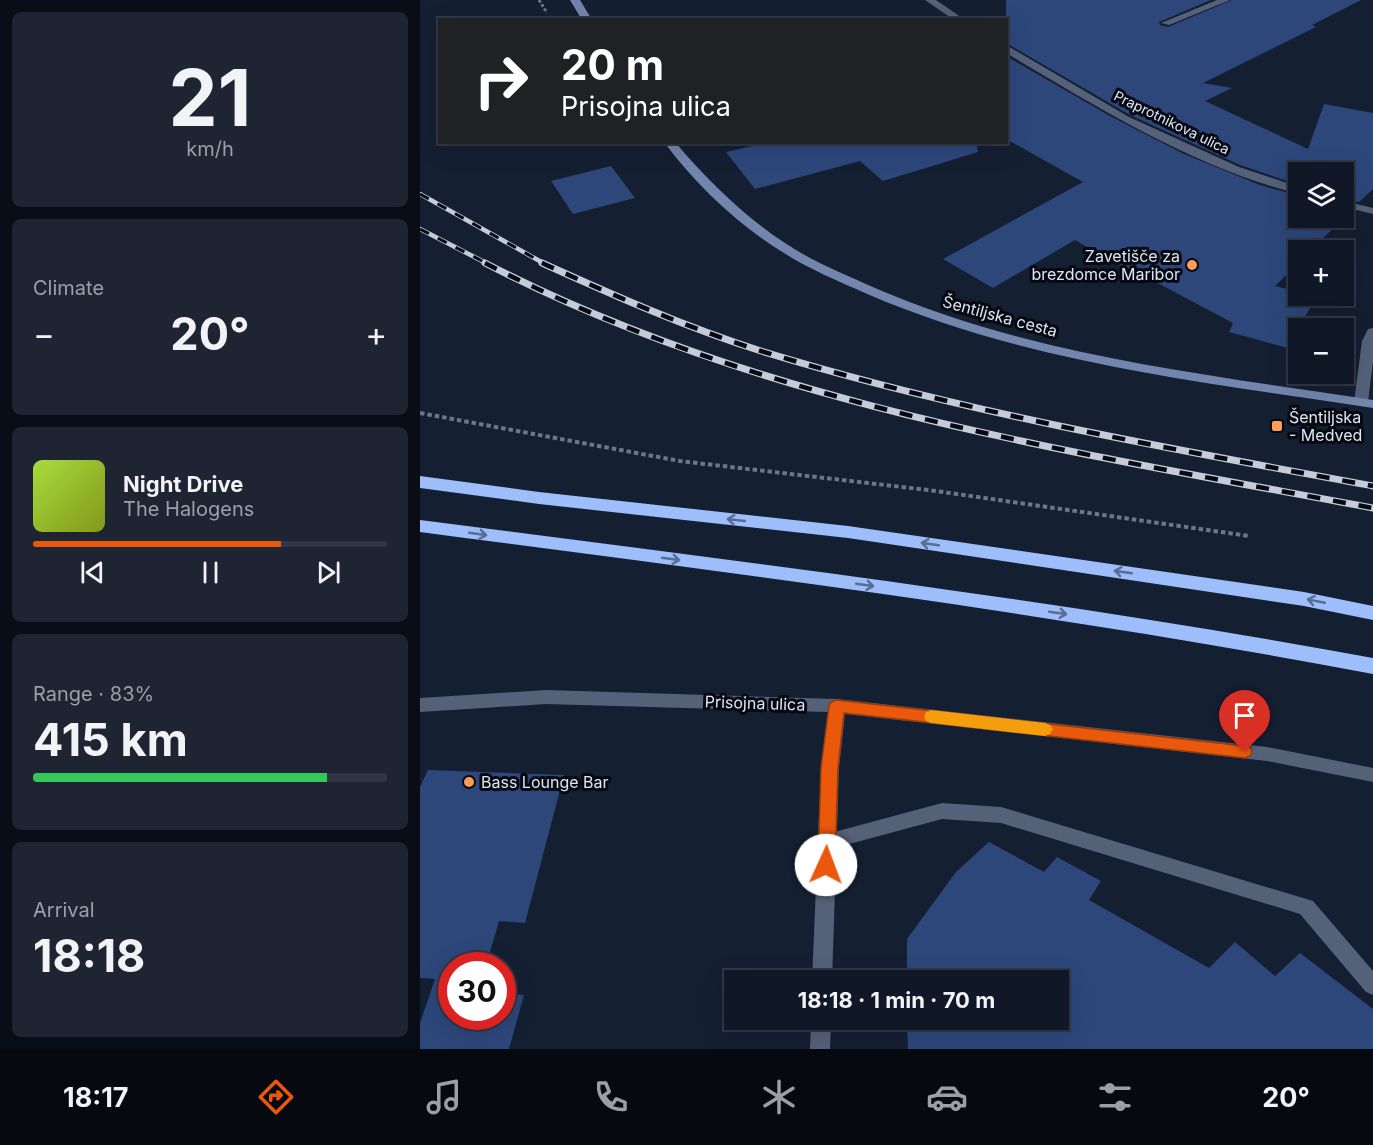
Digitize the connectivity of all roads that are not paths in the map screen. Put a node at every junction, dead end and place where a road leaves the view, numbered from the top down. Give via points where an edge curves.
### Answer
1 (575, 0) edge
2 (930, 0) edge
3 (1225, 0) edge
4 (586, 18) edge
5 (958, 18) edge
6 (1166, 23) dead end
7 (1008, 49) edge
8 (674, 144) edge
9 (1288, 187) edge
10 (1354, 206) edge
11 (1373, 211) edge
12 (1373, 332) edge
13 (1367, 403) edge
14 (420, 482) edge
15 (420, 526) edge
16 (1373, 613) edge
17 (1373, 666) edge
18 (420, 705) edge
19 (837, 706) junction
20 (1373, 775) edge
21 (827, 842) junction
22 (822, 970) edge
23 (1373, 986) edge
24 (821, 1030) edge
25 (820, 1049) edge

1 - 4 street
2 - 5 street
3 - 6 street
7 - 9 street, Praprotnikova ulica via 1125,119 1235,169
8 - 13 street, Šentiljska cesta via 711,188 771,240 876,294 938,317 1091,357
10 - 11 street
12 - 13 street via 1369,341
16 -> 14 highway via 1304,598 848,532
15 -> 17 highway via 1236,639
18 - 19 street, Prisojna ulica via 546,697
19 - 20 street, Prisojna ulica via 1267,754
19 - 21 street
21 - 22 street
21 - 23 street via 942,811 1001,815 1306,907
24 - 25 street

